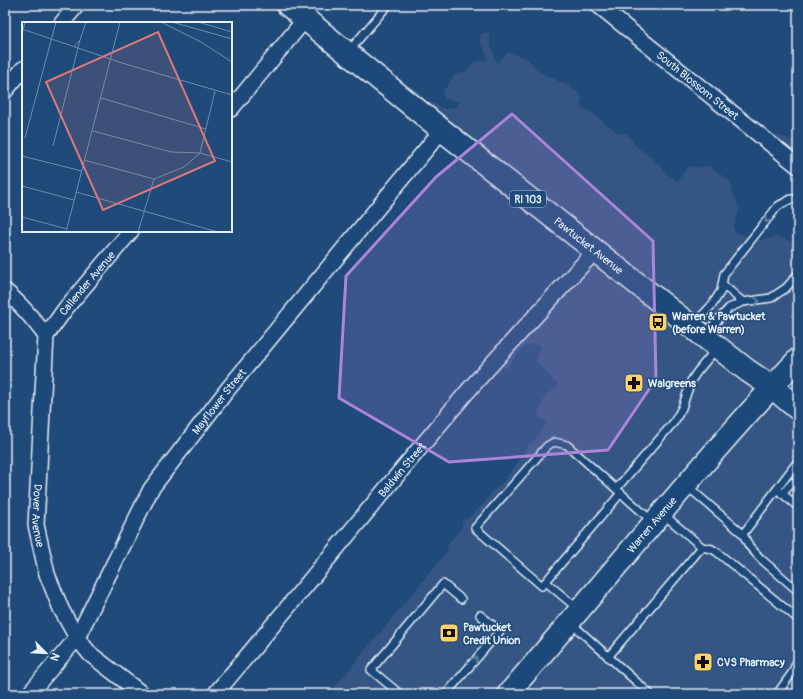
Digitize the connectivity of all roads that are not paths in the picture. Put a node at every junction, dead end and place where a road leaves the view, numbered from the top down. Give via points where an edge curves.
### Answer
1 (77, 5) edge
2 (288, 5) edge
3 (388, 5) edge
4 (598, 5) edge
5 (306, 18) junction
6 (63, 22) edge
7 (347, 52) junction
8 (22, 71) edge
9 (5, 91) edge
10 (232, 109) edge
11 (442, 130) junction
12 (798, 166) edge
13 (798, 200) edge
14 (130, 232) edge
15 (595, 251) junction
16 (798, 274) edge
17 (722, 284) junction
18 (5, 291) edge
19 (743, 302) junction
20 (46, 336) junction
21 (704, 336) junction
22 (798, 359) edge
23 (772, 387) junction
24 (798, 409) edge
25 (798, 461) edge
26 (792, 483) dead end
27 (686, 485) junction
28 (618, 491) junction
29 (779, 492) junction
30 (796, 502) edge
31 (658, 517) junction
32 (743, 534) junction
33 (702, 547) junction
34 (546, 582) junction
35 (798, 590) edge
36 (461, 599) dead end
37 (480, 615) dead end
38 (575, 616) junction
39 (798, 619) edge
40 (76, 638) junction
41 (608, 657) junction
42 (798, 659) edge
43 (448, 692) edge
44 (29, 694) edge
45 (142, 694) edge
46 (216, 694) edge
47 (400, 694) edge
48 (508, 694) edge
49 (650, 694) edge
50 (777, 694) edge

1 - 6 street
2 - 5 main road, Pawtucket Avenue / RI 103
3 - 7 lane
4 - 12 street, South Blossom Street
5 - 7 main road, Pawtucket Avenue / RI 103
5 - 10 street
7 - 11 main road, Pawtucket Avenue / RI 103
8 - 9 street
11 - 15 main road, Pawtucket Avenue / RI 103
11 - 40 street, Mayflower Street via 228,389 151,489
13 -> 17 lane via 790,199 778,206 724,274
14 - 20 street, Callender Avenue via 66,308
15 - 21 main road, Pawtucket Avenue / RI 103
15 - 46 street, Baldwin Street via 468,391
19 -> 16 lane via 771,298 786,288
17 - 19 lane
17 - 21 lane via 712,305
18 - 20 street via 16,299
19 - 21 lane via 728,308
20 - 40 street, Dover Avenue via 36,525 47,574
21 - 23 main road, Pawtucket Avenue / RI 103
21 - 28 lane via 696,372 682,408 674,422
22 - 23 main road, Warren Avenue
23 - 24 main road, Pawtucket Avenue
23 - 27 main road, Warren Avenue
25 - 29 lane
26 - 29 lane
27 - 31 main road, Warren Avenue
27 - 32 lane
28 - 31 lane
28 - 34 lane
28 - 34 lane via 567,445 554,442 475,528 542,586
29 - 30 lane
29 - 32 lane
31 - 33 lane
31 - 38 main road, Warren Avenue
32 - 35 lane via 749,546 761,559
33 - 39 lane via 717,552
33 - 41 lane
34 - 38 lane
36 - 47 lane via 443,584 371,670
43 -> 37 lane via 500,631
38 - 41 lane
38 - 48 main road, Warren Avenue
40 - 44 street, Mayflower Street
40 - 45 street, Dover Avenue via 90,654
41 - 49 lane
42 - 50 lane via 792,673

